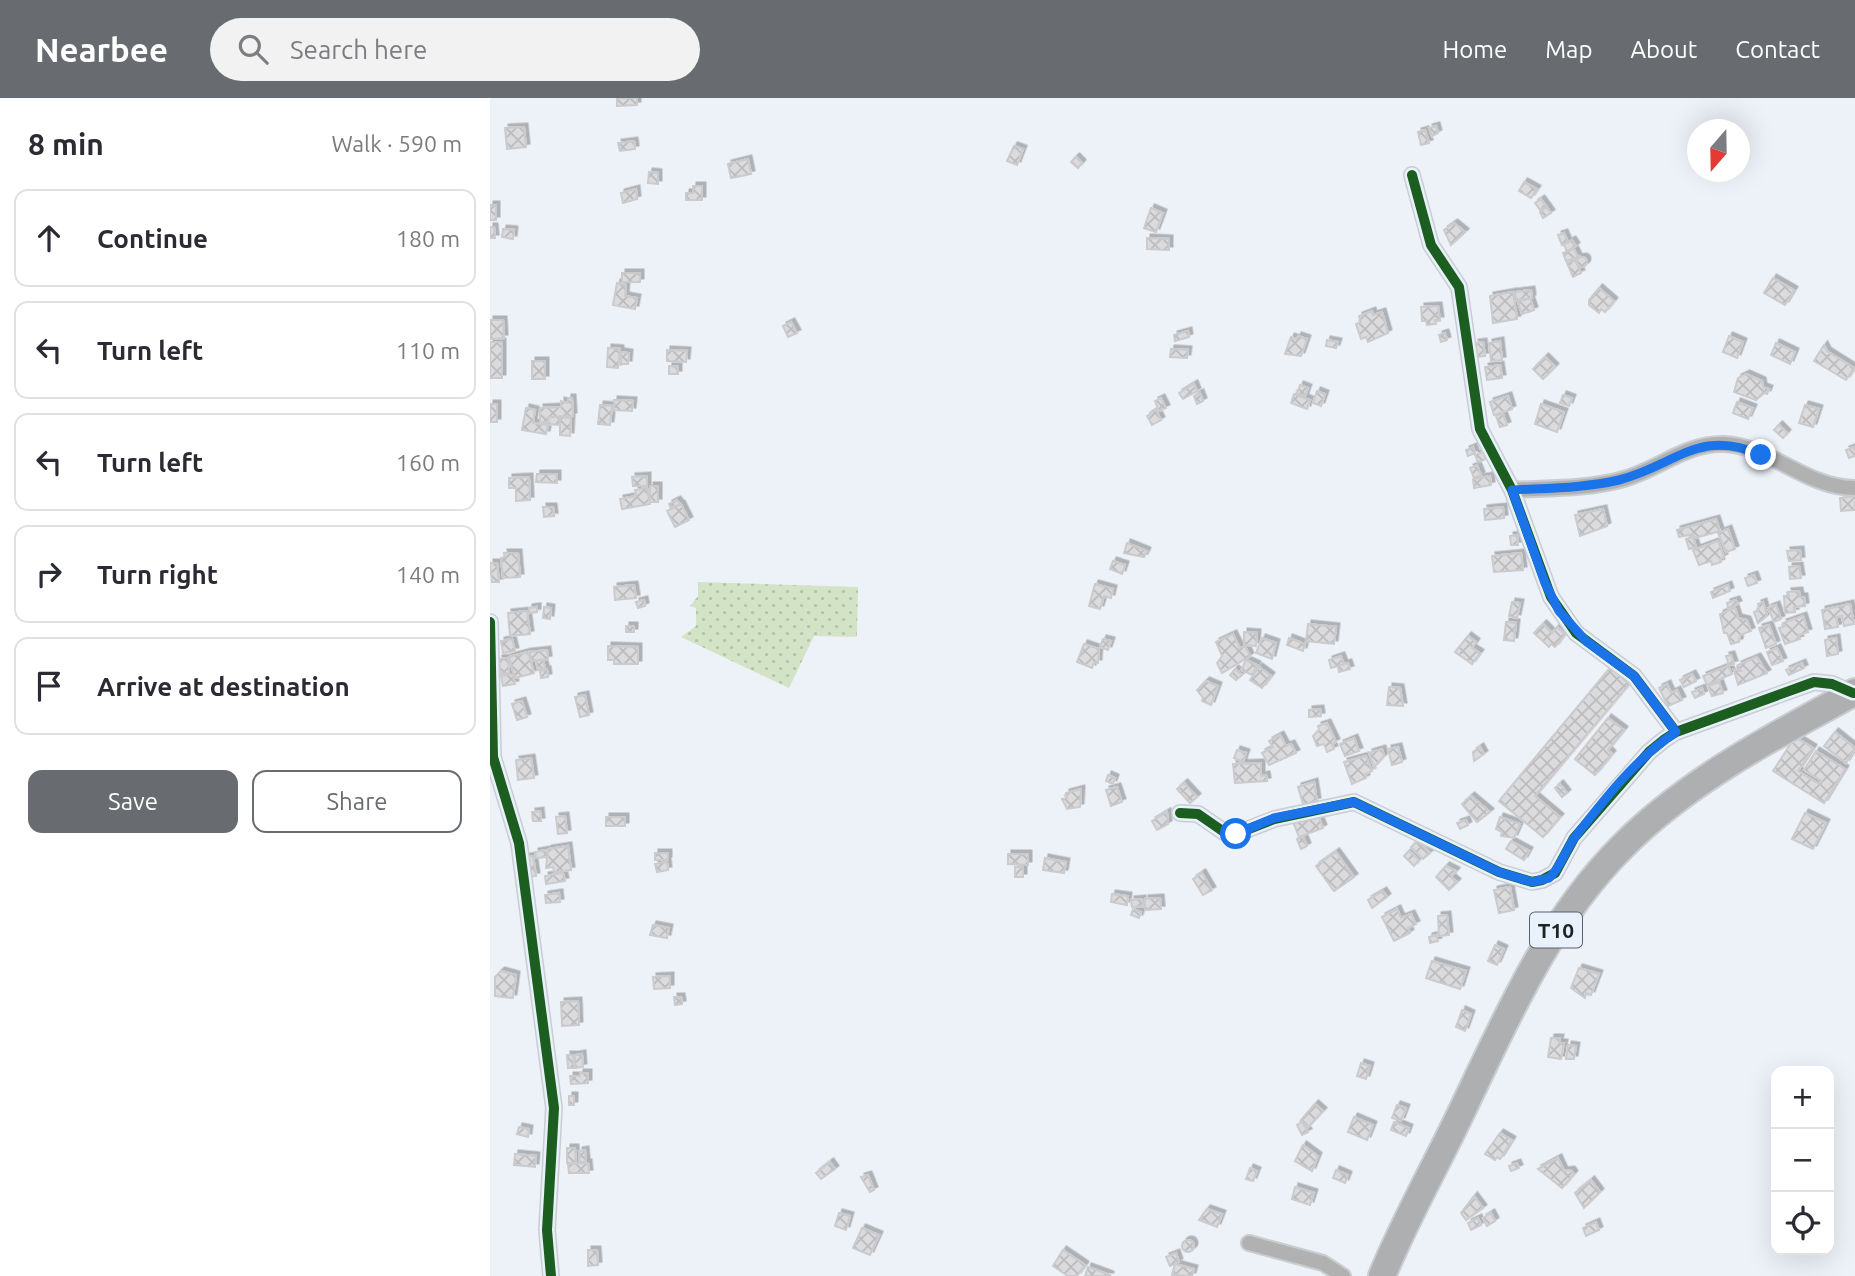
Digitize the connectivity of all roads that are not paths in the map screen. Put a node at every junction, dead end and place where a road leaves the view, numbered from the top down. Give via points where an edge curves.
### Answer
1 (1412, 175) dead end
2 (1855, 488) edge
3 (1512, 490) junction
4 (490, 622) edge
5 (1854, 692) edge
6 (1676, 732) junction
7 (1180, 813) dead end
8 (1249, 1244) dead end
9 (551, 1276) edge
10 (1343, 1276) edge
11 (1382, 1276) edge

1 - 3 street via 1432,245 1459,287 1480,429
2 - 3 street via 1811,479 1747,448 1711,444 1615,481
3 - 6 street via 1559,611 1586,641 1634,676
4 - 9 street via 493,757 519,843 554,1108 547,1230
5 - 6 street via 1814,682
5 - 11 highway, T10 via 1682,796 1603,867 1538,959
6 - 7 street via 1649,752 1574,838 1555,873 1532,882 1499,872 1354,802 1274,818 1236,834 1224,832 1198,814
8 - 10 street via 1323,1263

